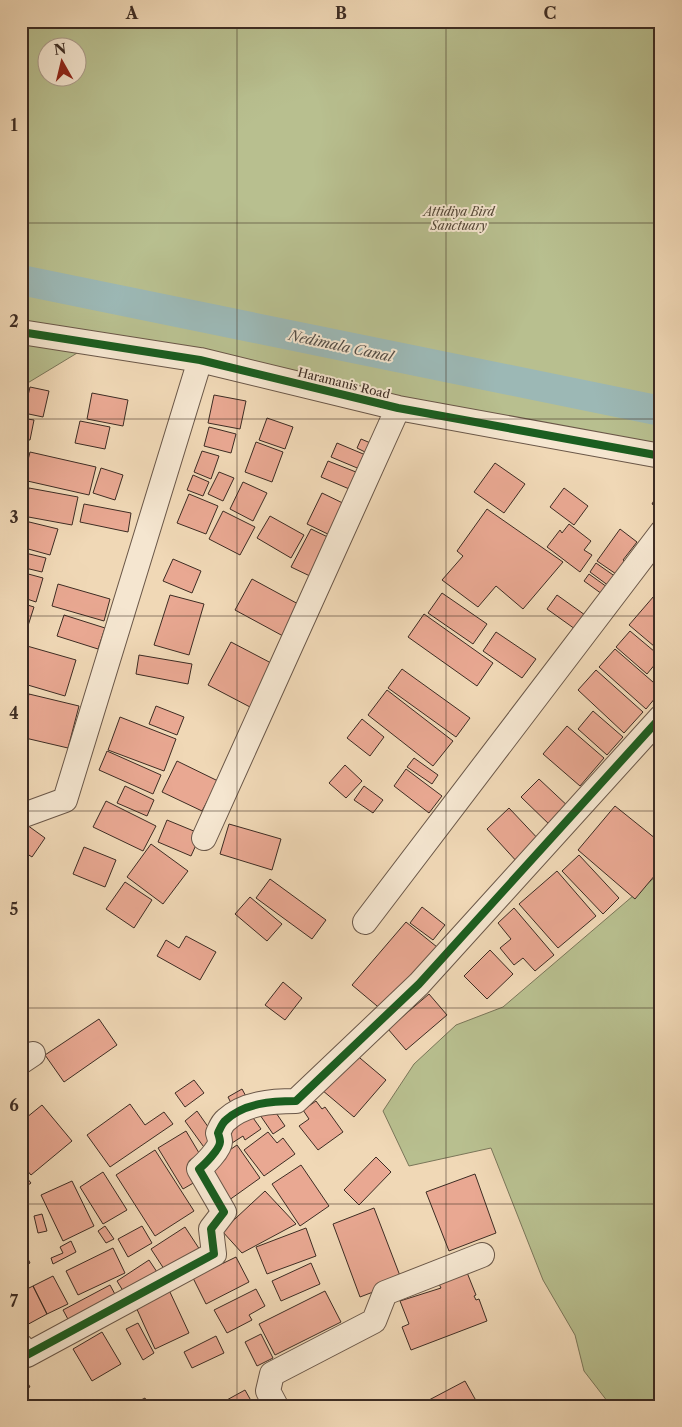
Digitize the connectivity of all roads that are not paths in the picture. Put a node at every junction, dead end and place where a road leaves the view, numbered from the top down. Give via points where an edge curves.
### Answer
1 (21, 332) edge
2 (200, 360) junction
3 (398, 408) junction
4 (661, 456) edge
5 (661, 533) edge
6 (661, 717) edge
7 (21, 813) edge
8 (204, 838) dead end
9 (365, 922) dead end
10 (482, 1255) dead end
11 (21, 1346) edge
12 (276, 1406) edge

1 - 2 street, Haramanis Road
2 - 3 street, Haramanis Road
2 - 7 street via 66,800 24,815
3 - 4 street, Haramanis Road
3 - 8 street
5 - 9 street
6 - 11 street via 419,984 296,1101 243,1108 224,1121 218,1133 219,1146 199,1169 224,1212 210,1229 214,1254 27,1355
10 - 12 street via 385,1293 374,1321 272,1374 268,1391

